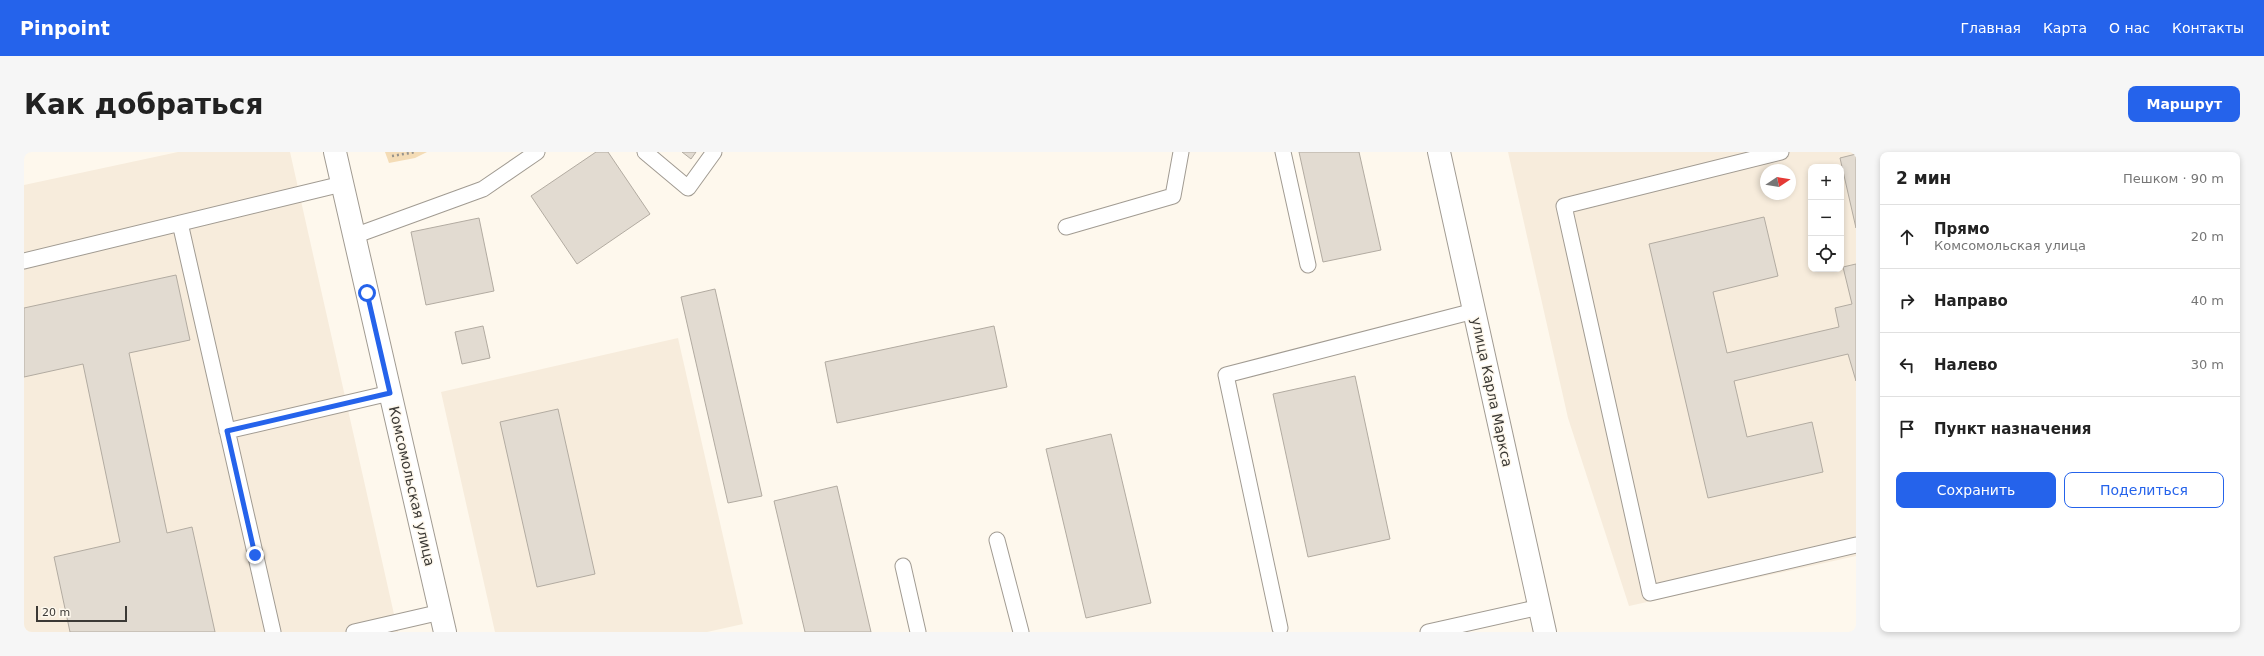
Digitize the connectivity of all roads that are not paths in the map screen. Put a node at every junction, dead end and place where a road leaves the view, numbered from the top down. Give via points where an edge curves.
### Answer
1 (335, 152) edge
2 (537, 152) edge
3 (644, 152) edge
4 (714, 152) edge
5 (1181, 152) edge
6 (1283, 152) edge
7 (1439, 152) edge
8 (1781, 152) edge
9 (342, 184) junction
10 (180, 223) junction
11 (1066, 227) dead end
12 (354, 236) junction
13 (24, 261) edge
14 (1308, 265) dead end
15 (1474, 311) junction
16 (390, 393) junction
17 (227, 431) junction
18 (997, 540) dead end
19 (1856, 545) edge
20 (903, 566) dead end
21 (1540, 607) junction
22 (443, 622) edge
23 (1280, 628) dead end
24 (273, 632) edge
25 (354, 632) edge
26 (918, 632) edge
27 (1021, 632) edge
28 (1428, 632) edge
29 (1546, 632) edge

1 - 9 main road, Комсомольская улица
2 - 12 lane via 483,189
3 - 4 lane via 688,188
5 - 11 lane via 1173,196
6 - 14 lane
7 - 15 main road, улица Карла Маркса
8 - 19 lane via 1564,206 1650,593
9 - 10 lane
9 - 12 main road, Комсомольская улица
10 - 13 lane
10 - 17 lane
12 - 16 main road, Комсомольская улица
15 - 21 main road, улица Карла Маркса
15 - 23 lane via 1226,375
16 - 17 lane
16 - 22 main road, Комсомольская улица
17 - 24 lane
18 - 27 lane
20 - 26 lane
21 - 28 lane
21 - 29 main road, улица Карла Маркса
22 - 25 lane

